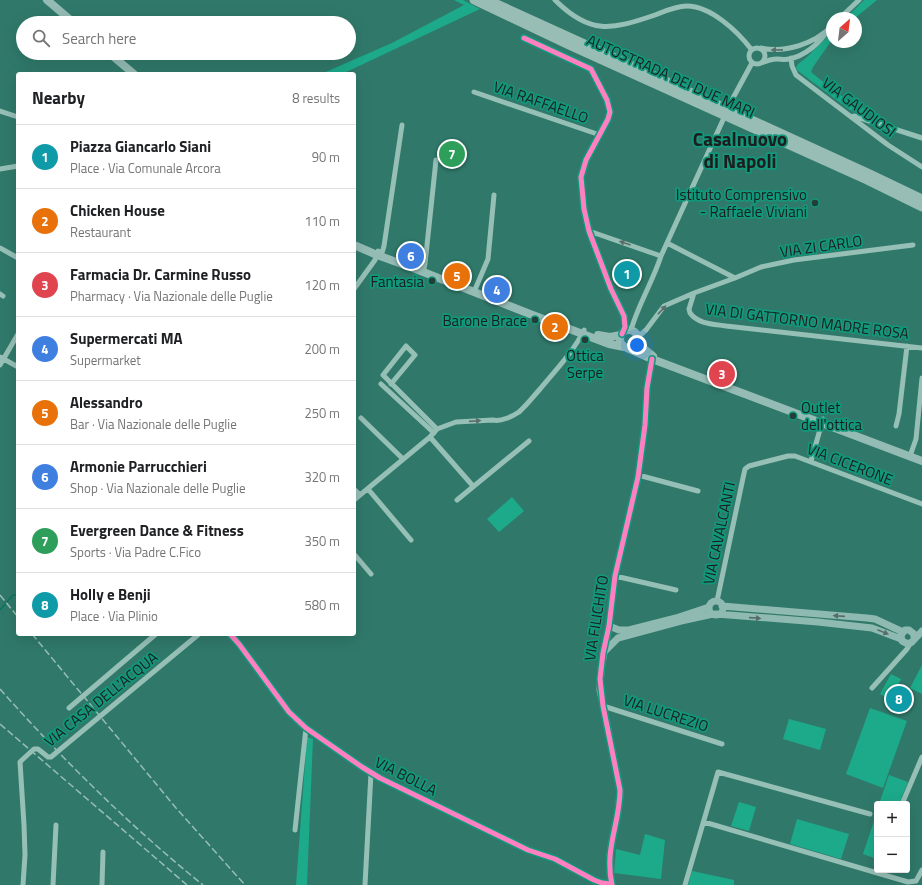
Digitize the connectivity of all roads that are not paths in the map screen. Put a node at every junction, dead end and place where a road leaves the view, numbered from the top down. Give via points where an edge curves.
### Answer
1 (47, 0) edge
2 (488, 0) edge
3 (555, 0) edge
4 (859, 0) edge
5 (475, 1) edge
6 (502, 11) junction
7 (846, 12) edge
8 (66, 16) edge
9 (826, 32) edge
10 (826, 34) edge
11 (524, 38) dead end
12 (761, 48) junction
13 (751, 49) junction
14 (791, 58) junction
15 (117, 60) edge
16 (752, 63) junction
17 (761, 63) junction
18 (132, 72) edge
19 (474, 92) dead end
20 (0, 111) edge
21 (849, 114) junction
22 (16, 116) edge
23 (402, 125) dead end
24 (600, 135) junction
25 (922, 138) edge
26 (436, 160) dead end
27 (16, 166) edge
28 (922, 168) edge
29 (0, 169) edge
30 (494, 195) dead end
31 (922, 199) edge
32 (922, 207) edge
33 (588, 231) junction
34 (356, 242) edge
35 (667, 243) junction
36 (913, 245) dead end
37 (356, 246) edge
38 (0, 248) edge
39 (379, 254) junction
40 (661, 256) junction
41 (16, 257) edge
42 (423, 270) junction
43 (735, 278) junction
44 (356, 286) edge
45 (475, 290) junction
46 (694, 293) junction
47 (631, 330) junction
48 (584, 332) junction
49 (621, 334) junction
50 (16, 337) edge
51 (638, 340) junction
52 (907, 346) junction
53 (626, 348) junction
54 (922, 348) edge
55 (652, 357) junction
56 (2, 358) edge
57 (0, 365) edge
58 (16, 366) edge
59 (922, 378) edge
60 (381, 384) dead end
61 (391, 384) junction
62 (361, 418) dead end
63 (822, 421) junction
64 (896, 426) dead end
65 (434, 433) junction
66 (529, 441) dead end
67 (911, 454) junction
68 (922, 456) edge
69 (403, 459) junction
70 (922, 460) edge
71 (811, 461) junction
72 (745, 469) joint
73 (638, 476) junction
74 (473, 486) junction
75 (368, 489) junction
76 (356, 491) edge
77 (698, 491) dead end
78 (360, 495) junction
79 (356, 498) edge
80 (457, 500) dead end
81 (922, 504) edge
82 (411, 540) dead end
83 (356, 556) edge
84 (371, 574) dead end
85 (615, 576) junction
86 (676, 590) dead end
87 (719, 604) junction
88 (709, 607) junction
89 (715, 614) junction
90 (610, 626) junction
91 (922, 630) edge
92 (903, 632) junction
93 (154, 636) edge
94 (197, 636) edge
95 (232, 636) edge
96 (912, 638) junction
97 (901, 639) junction
98 (603, 653) junction
99 (872, 688) dead end
100 (603, 706) junction
101 (69, 708) dead end
102 (306, 728) junction
103 (722, 744) dead end
104 (922, 757) edge
105 (371, 773) junction
106 (903, 801) edge
107 (870, 814) dead end
108 (704, 822) junction
109 (56, 825) dead end
110 (295, 830) dead end
111 (103, 852) dead end
112 (874, 870) edge
113 (922, 870) edge
114 (884, 873) edge
115 (612, 884) edge
116 (23, 885) edge
117 (53, 885) edge
118 (102, 885) edge
119 (365, 885) edge
120 (685, 885) edge

1 - 8 main road
2 - 6 highway, AUTOSTRADA DEI DUE MARI
3 - 13 street via 564,10 583,22 611,27 623,26 675,7 699,8 713,14 735,31
4 - 7 street
5 - 6 highway, AUTOSTRADA DEI DUE MARI
6 - 31 highway, AUTOSTRADA DEI DUE MARI
6 - 32 highway, AUTOSTRADA DEI DUE MARI
9 -> 12 street via 791,48
10 - 14 street via 809,51
11 - 24 street via 591,69 607,100 610,112
12 - 13 street
12 - 17 street via 765,57
13 - 16 street via 748,56
14 - 17 street
14 - 21 street, VIA GAUDIOSI via 796,75
15 - 18 main road
16 - 17 street
16 - 35 street via 733,98
19 - 24 street, VIA RAFFAELLO
20 - 22 street
21 - 25 street
21 - 28 street, VIA GAUDIOSI
23 - 39 street via 384,246
24 - 33 street via 586,160 581,177
26 - 42 street
27 - 29 street
30 - 45 street via 488,259
40 -> 33 street
33 - 49 street via 624,316 625,327
34 - 39 main road
35 - 40 street
35 - 43 street
36 - 43 street, VIA ZI CARLO via 794,260 761,267
37 - 39 main road
38 - 41 street
39 - 42 main road
39 - 44 street
40 - 47 street
42 - 45 main road
43 - 46 street, VIA ZI CARLO
45 - 48 main road
51 -> 46 street, VIA ZI CARLO via 664,306
46 - 52 street, VIA DI GATTORNO MADRE ROSA via 690,313 703,322
47 - 49 main road
47 - 51 main road
48 - 49 main road via 603,337
48 - 53 main road via 609,344
65 -> 48 street via 456,422 498,421 517,413 548,379
49 - 53 main road via 620,340
50 - 56 street
51 - 53 main road via 633,347
51 - 55 main road
52 - 54 street, VIA DI GATTORNO MADRE ROSA
52 - 64 street
53 - 55 main road
55 - 63 main road
55 - 73 street, VIA FILICHITO via 646,388 645,425
56 - 57 street
56 - 58 street
59 - 67 street via 916,439
60 - 65 street
61 - 61 street via 415,355 406,346 383,375
61 - 65 street
62 - 69 street
63 - 67 main road
63 - 71 street
65 - 69 street
65 - 74 street
66 - 74 street
67 - 68 main road
67 - 70 main road
69 - 75 street
71 - 72 street, VIA CICERONE via 788,456
71 - 81 street, VIA CICERONE
72 - 87 street, VIA CAVALCANTI
73 - 77 street
73 - 85 street, VIA FILICHITO
74 - 80 street
75 - 78 street
75 - 82 street
76 - 78 street
78 - 79 street
83 - 84 street
85 - 86 street
85 - 90 street, VIA FILICHITO
87 - 88 street via 713,602
87 - 89 street via 720,613
92 -> 87 street via 875,619
88 - 89 street via 710,612
88 - 90 street via 629,630
89 -> 97 street via 872,628
89 - 98 street via 618,638
90 - 98 street, VIA FILICHITO
91 - 96 street
92 - 96 street via 909,630
92 - 97 street
93 - 101 street
94 - 116 street, VIA CASA DELL'ACQUA via 51,757 34,749 20,762
95 - 102 street, VIA BOLLA via 289,712
96 - 97 street via 906,644
96 - 99 street via 907,649
98 - 100 street, VIA FILICHITO via 600,679
100 - 103 street, VIA LUCREZIO
100 - 115 street, VIA FILICHITO via 620,790 620,803 610,852
102 - 105 street, VIA BOLLA
102 - 110 street
104 - 106 street
105 - 115 street, VIA BOLLA via 528,850 555,859 594,880
105 - 119 street
107 - 108 street via 718,772
108 - 112 street
108 - 120 street
109 - 117 street
111 - 118 street
113 - 114 street via 913,882

